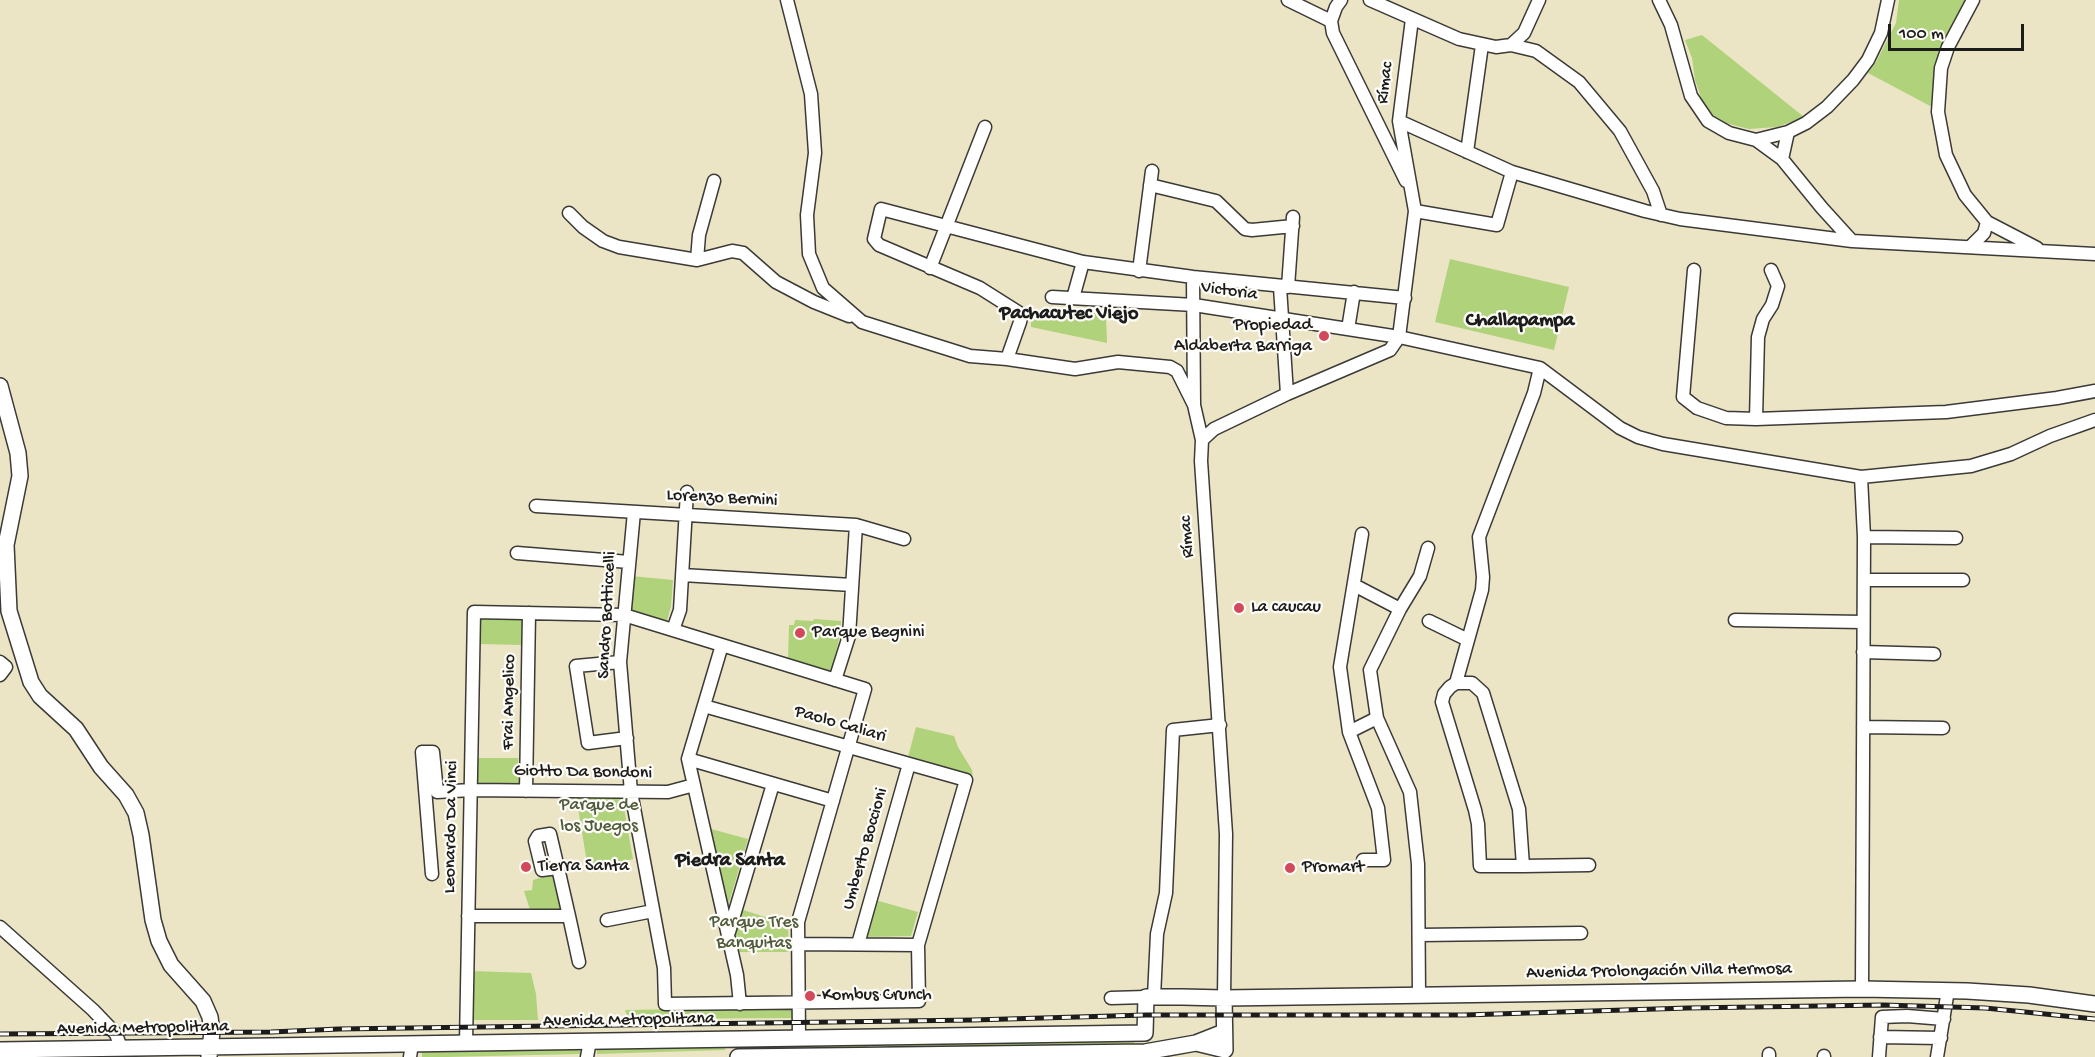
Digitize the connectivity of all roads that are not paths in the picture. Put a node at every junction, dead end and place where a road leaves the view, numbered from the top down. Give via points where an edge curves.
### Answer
1 (787, 0) edge
2 (1288, 0) edge
3 (1341, 0) edge
4 (1370, 0) edge
5 (1535, 0) edge
6 (1539, 0) edge
7 (1659, 0) edge
8 (1887, 0) edge
9 (1972, 0) edge
10 (1533, 16) junction
11 (1412, 19) junction
12 (1331, 21) junction
13 (1482, 45) junction
14 (1511, 45) junction
15 (1399, 121) junction
16 (985, 128) dead end
17 (1788, 132) junction
18 (1756, 140) junction
19 (1467, 152) junction
20 (1782, 159) junction
21 (1152, 171) dead end
22 (1512, 172) junction
23 (714, 181) dead end
24 (1150, 185) junction
25 (1413, 196) junction
26 (1415, 211) junction
27 (569, 213) dead end
28 (1661, 215) junction
29 (1987, 222) junction
30 (947, 226) junction
31 (1852, 241) junction
32 (1971, 246) junction
33 (2046, 252) junction
34 (2095, 254) edge
35 (697, 260) junction
36 (1083, 262) junction
37 (930, 267) junction
38 (1694, 270) dead end
39 (1771, 270) dead end
40 (1139, 271) junction
41 (1193, 277) junction
42 (1284, 287) junction
43 (1354, 292) junction
44 (1052, 297) dead end
45 (1073, 298) junction
46 (1405, 298) junction
47 (1194, 305) junction
48 (859, 319) junction
49 (1282, 319) junction
50 (1348, 329) junction
51 (1399, 337) junction
52 (1006, 359) junction
53 (1540, 368) junction
54 (0, 386) edge
55 (2095, 391) edge
56 (1287, 394) junction
57 (1194, 405) junction
58 (1756, 419) junction
59 (2095, 420) edge
60 (1202, 440) junction
61 (1861, 477) junction
62 (687, 492) dead end
63 (536, 506) dead end
64 (634, 512) junction
65 (686, 515) junction
66 (856, 525) junction
67 (1362, 534) dead end
68 (1864, 537) junction
69 (1956, 538) dead end
70 (904, 539) dead end
71 (1428, 548) dead end
72 (517, 553) dead end
73 (629, 562) junction
74 (682, 575) junction
75 (1864, 580) junction
76 (1963, 580) dead end
77 (852, 585) junction
78 (1354, 585) junction
79 (1400, 609) junction
80 (529, 614) junction
81 (624, 615) junction
82 (5, 616) edge
83 (1735, 620) dead end
84 (1429, 621) dead end
85 (1863, 622) junction
86 (673, 630) junction
87 (1468, 640) junction
88 (722, 645) junction
89 (1863, 652) junction
90 (1934, 654) dead end
91 (0, 662) edge
92 (620, 662) junction
93 (0, 675) edge
94 (835, 680) junction
95 (1456, 683) junction
96 (704, 706) junction
97 (1377, 718) junction
98 (1220, 725) junction
99 (1863, 727) junction
100 (1943, 728) dead end
101 (1349, 732) junction
102 (627, 738) junction
103 (849, 747) junction
104 (688, 759) junction
105 (909, 764) junction
106 (773, 784) junction
107 (694, 785) junction
108 (471, 790) junction
109 (526, 791) junction
110 (631, 792) junction
111 (833, 801) junction
112 (1363, 860) dead end
113 (1589, 865) dead end
114 (1523, 866) junction
115 (558, 867) dead end
116 (432, 874) dead end
117 (653, 911) junction
118 (468, 916) junction
119 (569, 916) junction
120 (607, 920) dead end
121 (0, 927) edge
122 (1581, 933) dead end
123 (728, 935) junction
124 (1419, 935) junction
125 (858, 944) junction
126 (798, 945) junction
127 (918, 945) junction
128 (579, 962) dead end
129 (1862, 989) junction
130 (1948, 990) junction
131 (1419, 994) junction
132 (1150, 997) junction
133 (1111, 998) dead end
134 (1224, 998) junction
135 (799, 1003) junction
136 (740, 1004) junction
137 (2095, 1005) edge
138 (1944, 1019) junction
139 (1224, 1032) junction
140 (1145, 1033) junction
141 (877, 1037) junction
142 (1880, 1037) junction
143 (800, 1038) junction
144 (1941, 1038) junction
145 (736, 1039) junction
146 (590, 1041) junction
147 (466, 1043) junction
148 (1196, 1043) junction
149 (121, 1048) junction
150 (0, 1050) edge
151 (411, 1051) edge
152 (210, 1052) edge
153 (100, 1053) edge
154 (1145, 1054) edge
155 (1225, 1054) edge
156 (932, 1055) edge
157 (1087, 1055) edge
158 (804, 1056) edge
159 (875, 1056) edge
160 (587, 1057) edge
161 (736, 1057) edge
162 (1879, 1057) edge
163 (1937, 1057) edge

1 - 48 street via 811,94 815,153 807,215 809,254 823,288
2 - 12 street
3 - 12 street
4 - 11 street
5 - 10 street
6 - 10 street
7 - 18 street via 1671,25 1691,96 1708,122
8 - 17 street via 1881,33 1853,80 1818,115
9 - 29 street via 1941,68 1938,112 1954,175
10 - 14 street via 1524,33
11 - 13 street
11 - 15 street, Rímac
12 - 25 street, Rímac via 1333,33
13 - 14 street
13 - 19 street
14 - 28 street via 1536,51 1579,82 1620,131 1653,191
15 - 19 street
15 - 25 street, Rímac
16 - 30 street
17 - 18 street
17 - 20 street
18 - 20 street
19 - 22 street
20 - 31 street
21 - 24 street
22 - 26 street via 1497,225
22 - 28 street
23 - 35 street
24 - 40 street
24 - 42 street via 1216,201 1245,229 1293,221
25 - 26 street, Rímac
26 - 46 street, Rímac
27 - 35 street via 603,241 619,247
28 - 31 street
29 - 32 street via 1984,233
29 - 33 street
30 - 36 street
30 - 37 street
30 - 37 street via 881,209 874,239 879,245
31 - 32 street
32 - 33 street
33 - 34 street
35 - 48 street via 732,251 743,253 776,282
36 - 40 street
36 - 45 street
37 - 52 street via 980,288 1018,312 1020,322
38 - 58 street via 1683,397 1697,408 1726,418
39 - 58 street via 1779,286 1758,337
40 - 41 street
41 - 42 street
41 - 47 street
42 - 43 street
42 - 49 street
43 - 46 street
43 - 50 street
44 - 45 street, Victoria
45 - 47 street, Victoria
46 - 51 street, Rímac
47 - 49 street, Victoria
47 - 57 street
48 - 52 street via 970,356
49 - 50 street, Victoria
49 - 56 street
50 - 51 street, Victoria
51 - 53 street, Victoria
51 - 56 street via 1390,350
52 - 57 street via 1075,369 1118,362 1170,367 1177,371
53 - 61 street via 1620,428 1638,437
53 - 87 street via 1479,537 1482,590
54 - 82 main road via 18,453 20,476 6,545
55 - 58 street via 1946,412
56 - 60 street via 1214,429
57 - 60 street, Rímac
59 - 61 street via 1971,466
60 - 98 street, Rímac
61 - 68 street
62 - 65 street
63 - 64 street, Lorenzo Bernini
64 - 65 street, Lorenzo Bernini
64 - 73 street, Sandro Botticcelli
65 - 66 street, Lorenzo Bernini
65 - 74 street
66 - 70 street, Lorenzo Bernini
66 - 77 street
67 - 78 street
68 - 69 street
68 - 75 street
71 - 79 street via 1420,576
72 - 73 street
73 - 81 street, Sandro Botticcelli
74 - 77 street
74 - 86 street via 680,610
75 - 76 street
75 - 85 street
77 - 94 street via 849,636
78 - 79 street
78 - 101 street via 1340,667
79 - 97 street via 1370,670
80 - 81 street
80 - 108 street, Leonardo Da Vinci via 474,612
80 - 109 street, Frai Angelico
81 - 86 street
81 - 92 street, Sandro Botticcelli
82 - 152 main road via 35,689 76,729 136,813 159,941 171,965 203,1001 210,1017
83 - 85 street
84 - 87 street
85 - 89 street
86 - 88 street
87 - 95 street
88 - 94 street
88 - 96 street
89 - 90 street
89 - 99 street
91 - 93 street via 6,667
92 - 102 street, Sandro Botticcelli
92 - 102 street via 576,666 588,743
94 - 103 street via 865,689
95 - 114 street via 1472,683 1483,693 1519,809
95 - 114 street via 1444,694 1442,702 1475,810 1480,866
96 - 103 street, Paolo Caliari
96 - 104 street
97 - 101 street
97 - 124 street via 1410,792 1418,864
98 - 132 street via 1173,730 1166,893
98 - 134 street, Rímac via 1226,834
99 - 100 street
99 - 129 street
101 - 112 street via 1378,808 1384,860
102 - 110 street, Sandro Botticcelli
103 - 105 street, Paolo Caliari
103 - 111 street
104 - 106 street
104 - 107 street
105 - 125 street, Umberto Boccioni
105 - 127 street, Paolo Caliari via 966,780
106 - 111 street
106 - 123 street
107 - 110 street, Giotto Da Bondoni via 668,792
107 - 123 street
108 - 109 street, Giotto Da Bondoni
108 - 116 street, Giotto Da Bondoni via 437,792 433,752 422,752
108 - 118 street, Leonardo Da Vinci
109 - 110 street, Giotto Da Bondoni
110 - 117 street, Sandro Botticcelli
111 - 126 street via 798,922
113 - 114 street
115 - 119 street
117 - 120 street
117 - 136 street, Sandro Botticcelli via 664,968 664,1004
118 - 119 street
118 - 147 street, Leonardo Da Vinci
119 - 128 street
121 - 149 street via 73,990 116,1034
122 - 124 street
123 - 136 street
124 - 131 street
125 - 126 street
125 - 127 street
126 - 135 street
127 - 135 street via 919,1001
129 - 130 main road, Avenida Prolongación Villa Hermosa
129 - 131 main road, Avenida Prolongación Villa Hermosa
130 - 137 main road, Avenida Prolongación Villa Hermosa via 2028,995
130 - 138 street
131 - 134 main road, Avenida Prolongación Villa Hermosa
132 - 133 street
132 - 134 main road
132 - 140 main road
134 - 139 main road
135 - 136 street
135 - 143 street
138 - 142 street via 1882,1017
138 - 144 street
139 - 148 main road
139 - 155 main road
140 - 141 main road, Avenida Metropolitana
140 - 154 street
141 - 143 main road, Avenida Metropolitana
141 - 159 street
142 - 144 street
142 - 162 street
143 - 145 main road, Avenida Metropolitana
144 - 163 street
145 - 146 main road, Avenida Metropolitana
145 - 161 street
146 - 147 main road, Avenida Metropolitana
146 - 160 street
147 - 151 main road, Avenida Metropolitana
148 - 154 main road
148 - 155 main road
149 - 152 main road, Avenida Metropolitana
149 - 153 main road, Avenida Metropolitana
150 - 153 main road, Avenida Metropolitana
151 - 152 main road, Avenida Metropolitana
154 - 157 main road
156 - 157 main road
156 - 159 main road
158 - 159 main road
158 - 161 main road

